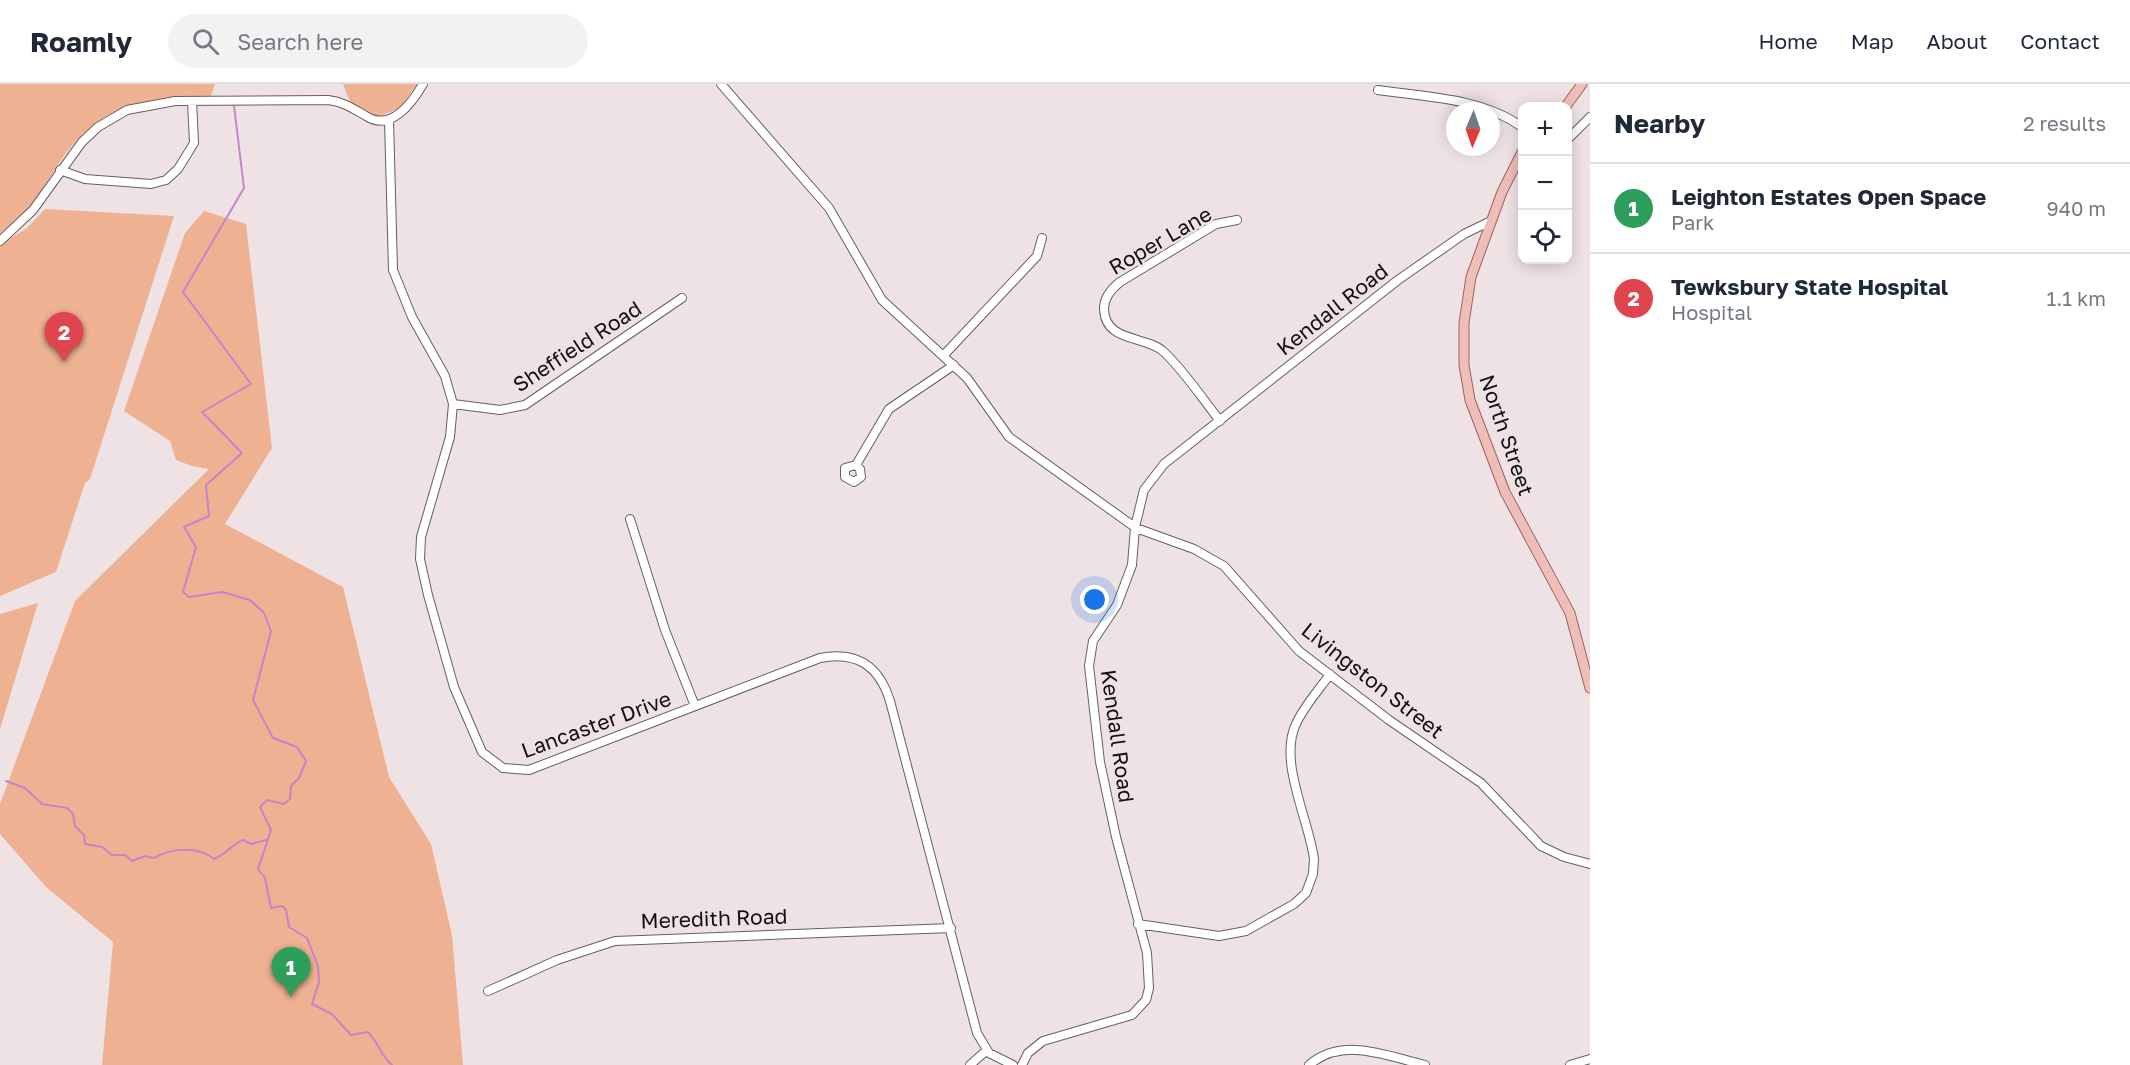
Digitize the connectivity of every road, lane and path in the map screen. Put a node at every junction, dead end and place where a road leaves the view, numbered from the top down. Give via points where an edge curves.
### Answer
1 (423, 84) edge
2 (722, 84) edge
3 (1582, 84) edge
4 (1378, 90) dead end
5 (192, 101) junction
6 (1569, 102) edge
7 (1590, 117) edge
8 (389, 120) junction
9 (1518, 124) edge
10 (1572, 136) edge
11 (1520, 156) edge
12 (60, 170) junction
13 (1237, 220) dead end
14 (1491, 222) junction
15 (1041, 238) dead end
16 (0, 241) edge
17 (682, 298) dead end
18 (943, 356) junction
19 (954, 365) junction
20 (453, 404) junction
21 (1220, 421) junction
22 (856, 465) dead end
23 (630, 519) dead end
24 (1135, 527) junction
25 (1588, 666) edge
26 (1330, 674) junction
27 (1590, 688) edge
28 (695, 706) junction
29 (1590, 864) edge
30 (1138, 924) junction
31 (951, 928) junction
32 (488, 992) dead end
33 (987, 1050) junction
34 (1590, 1059) edge
35 (970, 1065) edge
36 (1013, 1065) edge
37 (1022, 1065) edge
38 (1309, 1065) edge
39 (1425, 1065) edge
40 (1570, 1065) edge

1 - 8 street via 406,107
2 - 18 street, Livingston Street via 829,208 882,300
3 - 6 main road
4 - 9 street via 1480,106 1500,112
5 - 8 street via 328,100 344,103 374,120
5 - 12 street via 138,106 113,117 82,142
5 - 12 street via 192,147 166,180 151,184 85,179
7 - 10 street
8 - 20 street, Lancaster Drive via 393,270 412,317 445,376
11 - 14 main road, North Street
12 - 16 street via 33,210
13 - 21 street, Roper Lane via 1216,224 1120,282 1111,290 1104,306 1111,328 1120,335 1160,348
14 - 21 street, Kendall Road via 1427,258
14 - 25 main road, North Street via 1466,299 1463,345 1470,400 1510,501 1570,613
15 - 18 street via 1037,256
17 - 20 street, Sheffield Road via 525,405 489,410
18 - 19 street, Livingston Street
19 - 22 street via 889,409
19 - 24 street, Livingston Street via 1015,443
20 - 28 street, Lancaster Drive via 450,437 421,537 420,559 443,655 482,752 503,768 529,770
21 - 24 street, Kendall Road via 1153,476 1144,489
23 - 28 street via 665,630
24 - 26 street, Livingston Street via 1194,549 1224,566 1299,651
24 - 30 street, Kendall Road via 1132,565 1117,605 1093,641 1089,666 1102,771
25 - 27 main road, North Street
26 - 29 street, Livingston Street via 1481,783 1541,846
26 - 30 street via 1296,724 1292,738 1292,767 1314,859 1306,893 1271,919 1232,935 1204,935
28 - 31 street, Lancaster Drive via 820,658 853,657 873,670 890,701
30 - 37 street, Kendall Road via 1150,972 1148,994 1140,1010 1119,1021 1043,1041 1028,1053
31 - 32 street, Meredith Road via 615,941 557,960
31 - 33 street, Lancaster Drive via 977,1033
33 - 35 street
33 - 36 street
34 - 40 street
38 - 39 street via 1339,1050 1350,1049

